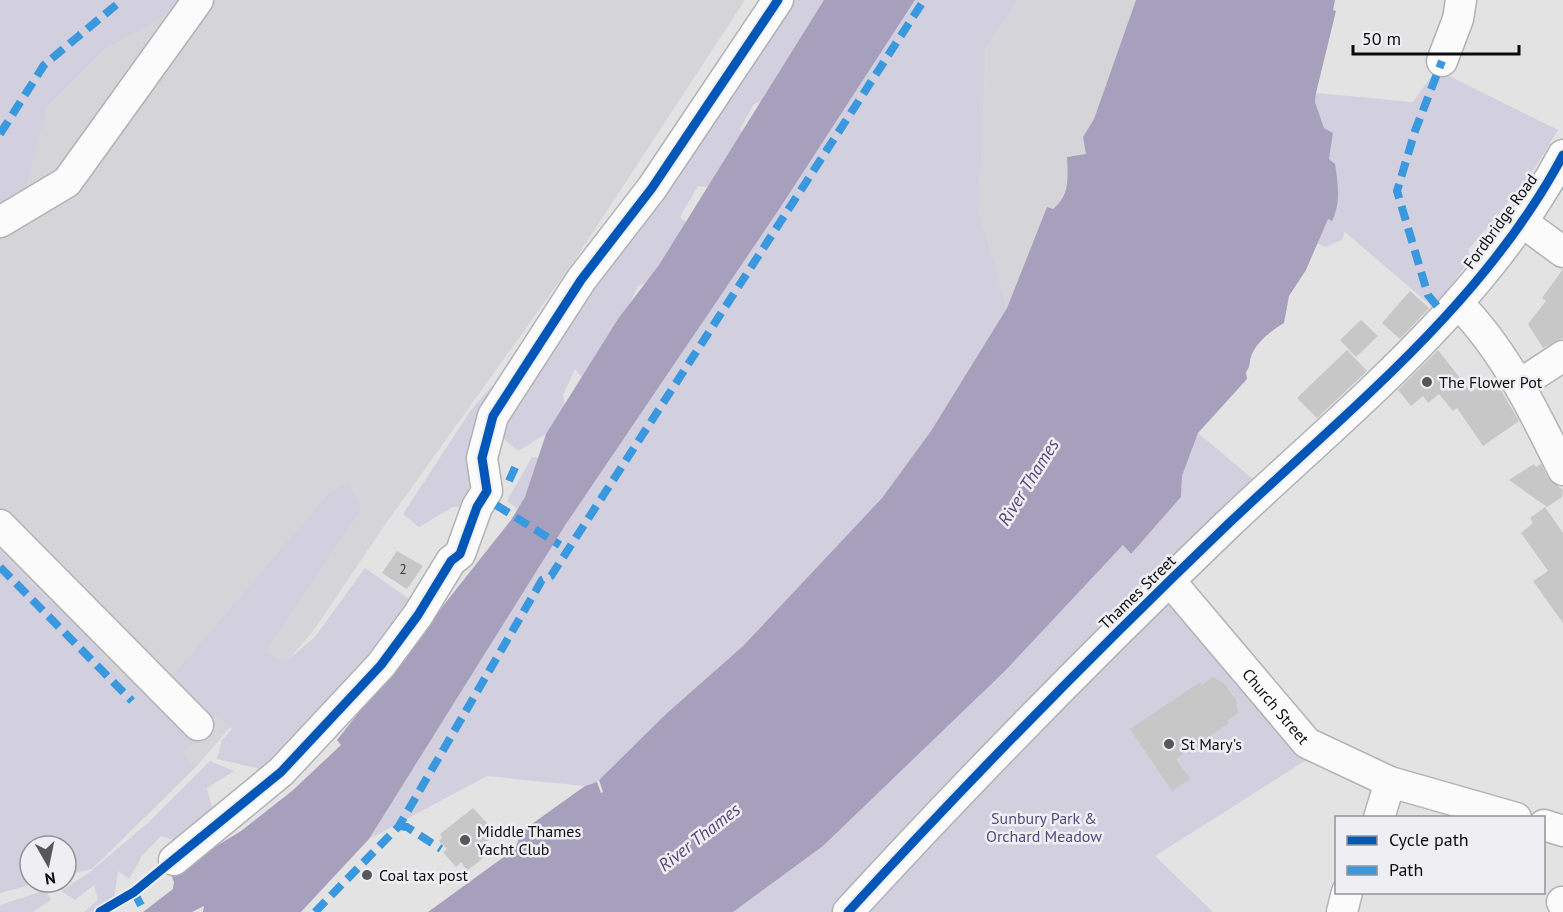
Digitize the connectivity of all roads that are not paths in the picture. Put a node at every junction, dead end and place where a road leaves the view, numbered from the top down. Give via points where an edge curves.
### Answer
1 (198, 0) edge
2 (778, 0) edge
3 (1461, 0) edge
4 (1442, 61) dead end
5 (1563, 155) edge
6 (1521, 221) junction
7 (0, 222) edge
8 (1563, 252) edge
9 (1458, 303) junction
10 (1563, 356) edge
11 (1531, 377) dead end
12 (1563, 470) edge
13 (0, 525) edge
14 (1170, 581) junction
15 (198, 725) dead end
16 (1390, 782) junction
17 (1380, 816) edge
18 (1509, 816) edge
19 (1545, 825) edge
20 (1563, 831) edge
21 (174, 860) dead end
22 (1346, 894) edge
23 (848, 912) edge
24 (1342, 912) edge

1 - 7 street via 67,182
2 - 21 street via 652,189 581,280 493,416 482,458 487,491 460,554 451,561 418,615 381,665 281,772
3 - 4 street
5 - 6 street, Fordbridge Road
6 - 8 street
6 - 9 street, Fordbridge Road
9 - 12 street via 1519,384
9 - 14 street, Thames Street
10 - 11 street
13 - 15 street
14 - 16 street, Church Street via 1307,742
14 - 23 street, Thames Street via 955,796
16 - 17 street
16 - 18 street, Church Street
19 - 20 street
22 - 24 street

